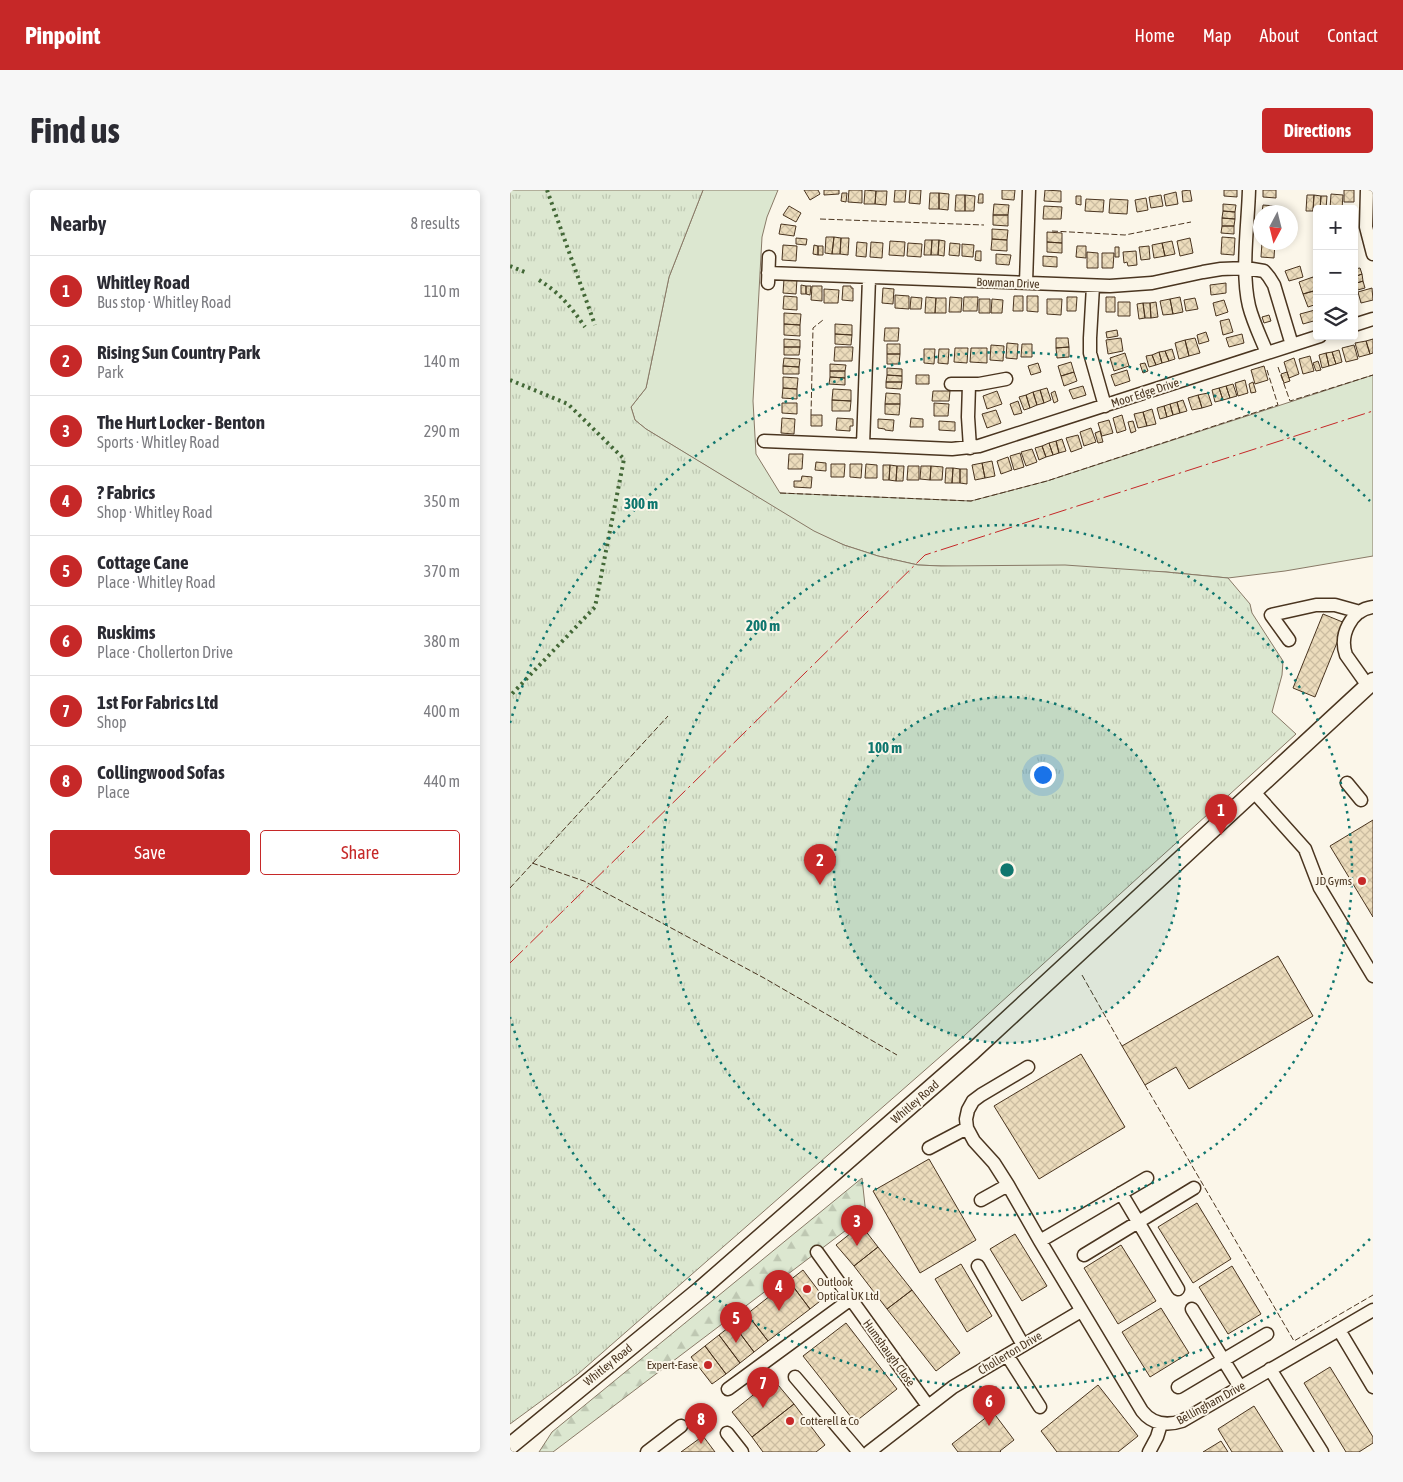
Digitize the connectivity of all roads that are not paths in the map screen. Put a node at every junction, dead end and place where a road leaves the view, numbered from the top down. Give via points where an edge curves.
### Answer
1 (1029, 190) edge
2 (1249, 190) edge
3 (1367, 190) edge
4 (1373, 254) edge
5 (769, 257) dead end
6 (1246, 268) junction
7 (870, 278) junction
8 (1026, 284) junction
9 (1093, 286) junction
10 (1373, 319) edge
11 (1358, 324) edge
12 (1313, 338) edge
13 (1292, 345) junction
14 (1267, 353) junction
15 (1006, 379) dead end
16 (951, 384) dead end
17 (968, 385) junction
18 (1105, 406) junction
19 (764, 441) dead end
20 (863, 445) junction
21 (970, 448) junction
22 (1373, 607) edge
23 (1360, 612) junction
24 (1289, 640) dead end
25 (1370, 684) edge
26 (1347, 783) dead end
27 (1254, 792) junction
28 (1361, 800) dead end
29 (1373, 976) edge
30 (1028, 1067) dead end
31 (967, 1128) junction
32 (929, 1148) dead end
33 (1147, 1178) dead end
34 (1008, 1185) junction
35 (1194, 1188) dead end
36 (1121, 1193) junction
37 (981, 1200) dead end
38 (1138, 1222) junction
39 (1040, 1241) junction
40 (817, 1252) dead end
41 (1084, 1255) dead end
42 (978, 1266) dead end
43 (1178, 1288) dead end
44 (851, 1300) junction
45 (1192, 1309) dead end
46 (1373, 1310) edge
47 (1081, 1311) junction
48 (1338, 1330) junction
49 (1267, 1334) dead end
50 (1023, 1345) junction
51 (1007, 1355) junction
52 (1223, 1360) junction
53 (1270, 1369) junction
54 (795, 1377) dead end
55 (1178, 1387) dead end
56 (1240, 1387) junction
57 (1373, 1387) edge
58 (728, 1388) dead end
59 (928, 1406) junction
60 (1040, 1407) dead end
61 (1161, 1424) junction
62 (681, 1426) dead end
63 (727, 1433) dead end
64 (510, 1446) edge
65 (647, 1452) edge
66 (742, 1452) edge
67 (859, 1452) edge
68 (870, 1452) edge
69 (1149, 1452) edge
70 (1322, 1452) edge

1 - 8 street
2 - 6 street
3 - 4 street via 1366,228
5 - 7 street, Bowman Drive via 768,278
6 - 9 street, Bowman Drive via 1203,272 1152,284
6 - 13 street, Bowman Drive via 1264,271 1274,285
6 - 14 street via 1252,317
7 - 8 street, Bowman Drive
7 - 20 street
8 - 9 street, Bowman Drive
9 - 18 street via 1090,353
10 - 11 street
12 - 13 street, Moor Edge Drive
13 - 14 street, Moor Edge Drive
14 - 18 street, Moor Edge Drive
15 - 17 street
16 - 17 street
17 - 21 street
18 - 21 street, Moor Edge Drive
19 - 20 street, Moor Edge Drive
20 - 21 street, Moor Edge Drive
22 - 23 street
23 - 24 street via 1335,605 1316,605 1271,615
23 - 25 street via 1346,631 1343,643 1346,655
25 - 27 main road, Whitley Road
26 - 28 street
27 - 29 street via 1305,849 1320,888
27 - 64 main road, Whitley Road via 966,1057 701,1289
30 - 31 street via 972,1102
31 - 32 street
31 - 34 street, Bellingham Drive
33 - 36 street
34 - 37 street
34 - 39 street, Bellingham Drive
35 - 38 street
36 - 38 street
36 - 39 street
38 - 41 street
38 - 43 street
39 - 47 street, Bellingham Drive
40 - 44 street, Humshaugh Close
42 - 50 street
44 - 58 street
44 - 59 street, Humshaugh Close
45 - 52 street
46 - 48 street, Bellingham Drive
47 - 50 street, Chollerton Drive
47 - 61 street, Bellingham Drive via 1142,1411
48 - 53 street, Bellingham Drive
48 - 57 street
49 - 52 street
50 - 51 street, Chollerton Drive
51 - 59 street, Chollerton Drive via 952,1387
51 - 60 street
52 - 55 street
52 - 56 street
53 - 56 street, Bellingham Drive
53 - 70 street
54 - 67 street
56 - 61 street, Bellingham Drive via 1182,1421
59 - 68 street, Chollerton Drive
61 - 69 street
62 - 65 street
63 - 66 street

